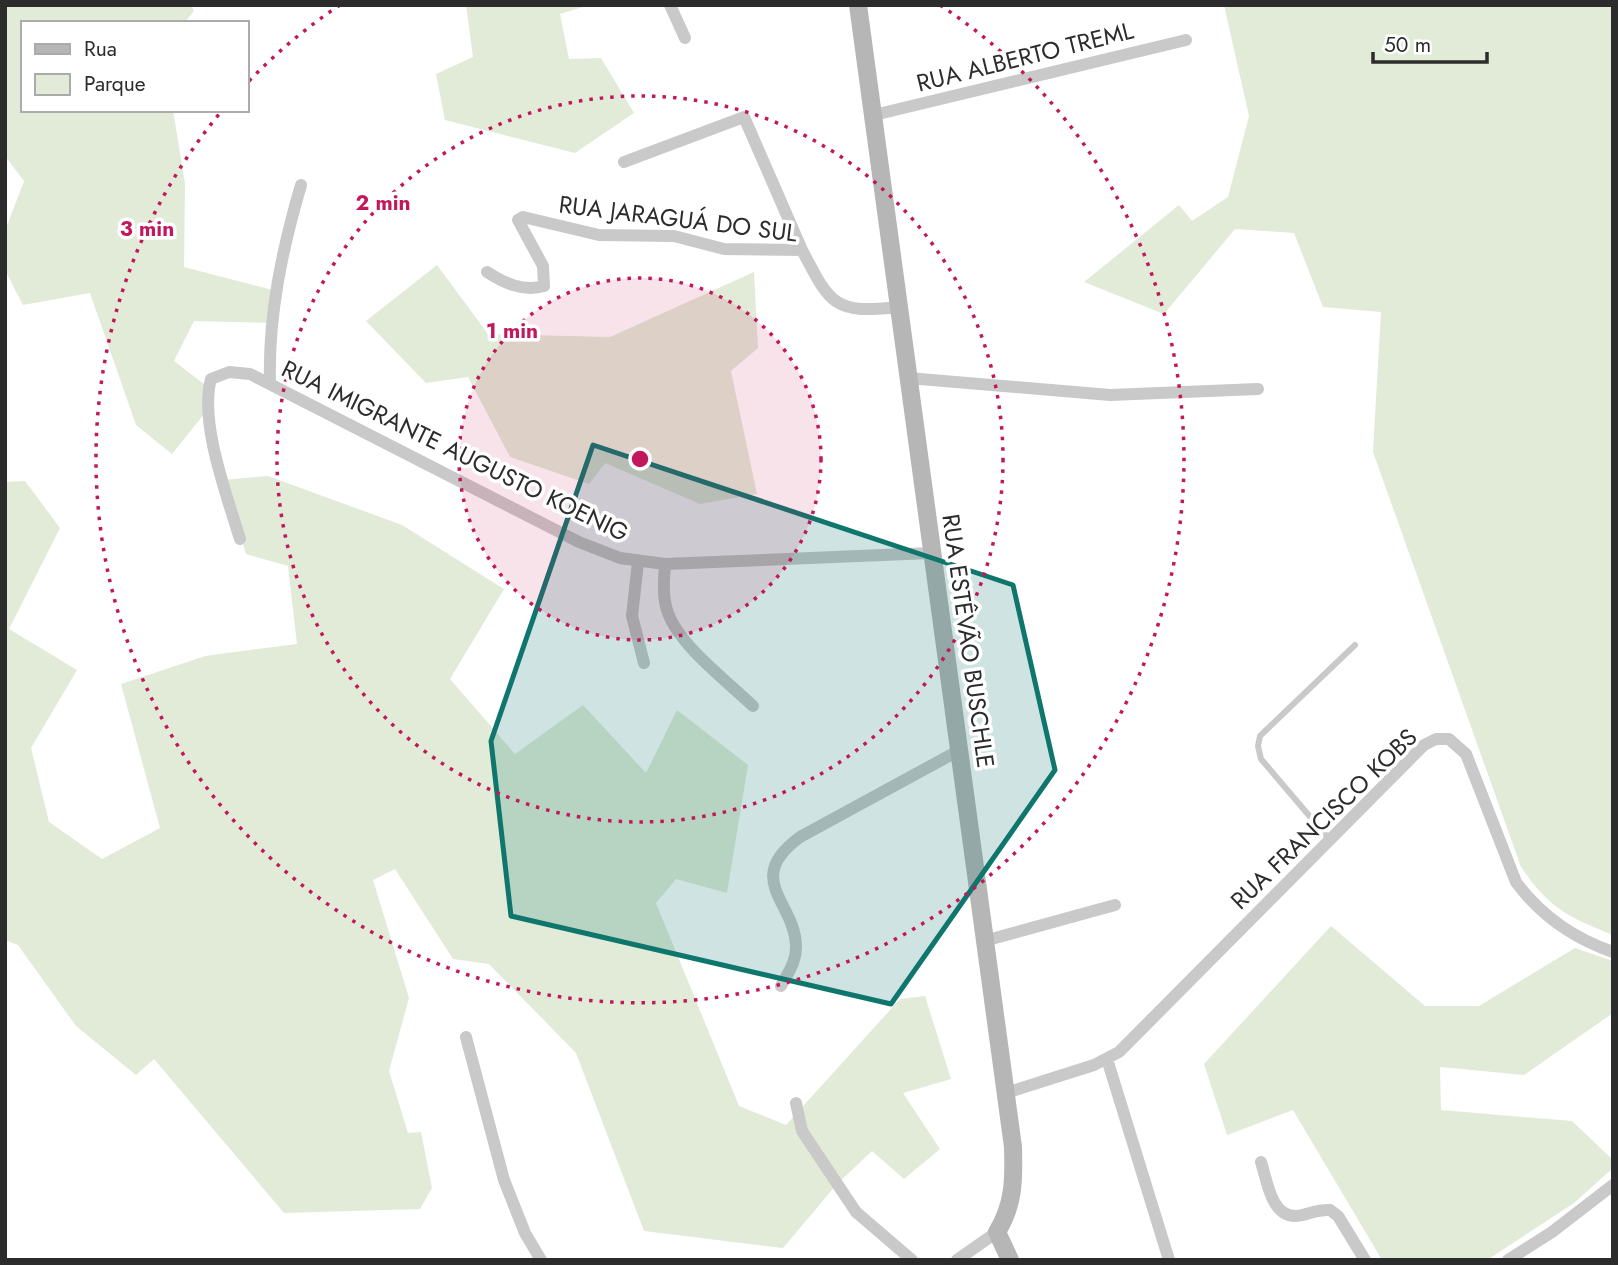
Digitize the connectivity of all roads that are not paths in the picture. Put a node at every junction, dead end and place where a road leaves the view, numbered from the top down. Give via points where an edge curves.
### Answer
1 (670, 5) edge
2 (858, 5) edge
3 (685, 38) dead end
4 (1186, 40) dead end
5 (874, 115) junction
6 (624, 162) dead end
7 (302, 185) dead end
8 (802, 250) junction
9 (487, 272) dead end
10 (899, 307) junction
11 (908, 378) junction
12 (270, 384) junction
13 (1258, 389) dead end
14 (240, 539) dead end
15 (932, 553) junction
16 (638, 562) junction
17 (665, 564) junction
18 (1355, 645) dead end
19 (644, 663) dead end
20 (753, 706) dead end
21 (958, 751) junction
22 (1330, 840) junction
23 (1115, 905) dead end
24 (984, 941) junction
25 (1613, 952) edge
26 (781, 986) dead end
27 (466, 1037) dead end
28 (1107, 1059) junction
29 (1006, 1093) junction
30 (796, 1103) dead end
31 (1261, 1162) dead end
32 (1613, 1185) edge
33 (997, 1232) junction
34 (541, 1260) edge
35 (912, 1260) edge
36 (957, 1260) edge
37 (1010, 1260) edge
38 (1169, 1260) edge
39 (1365, 1260) edge
40 (1508, 1260) edge

1 - 3 street
2 - 5 street, RUA ESTÊVÃO BUSCHLE
4 - 5 street, RUA ALBERTO TREML
5 - 10 street, RUA ESTÊVÃO BUSCHLE
6 - 8 street via 744,117
7 - 12 street via 275,302
8 - 9 street, RUA JARAGUÁ DO SUL via 724,249 674,236 598,235 520,218 543,266 544,285 533,289 509,284
8 - 10 street, RUA JARAGUÁ DO SUL via 823,288 840,306 864,310
10 - 11 street, RUA ESTÊVÃO BUSCHLE
11 - 13 street via 1110,395
11 - 15 street, RUA ESTÊVÃO BUSCHLE
12 - 14 street, RUA IMIGRANTE AUGUSTO KOENIG via 250,374 229,372 211,379 209,388 211,423
12 - 16 street, RUA IMIGRANTE AUGUSTO KOENIG via 579,541
15 - 17 street, RUA IMIGRANTE AUGUSTO KOENIG
15 - 21 street, RUA ESTÊVÃO BUSCHLE
16 - 17 street, RUA IMIGRANTE AUGUSTO KOENIG
16 - 19 street via 632,616
17 - 20 street via 665,600 672,622
18 - 22 lane via 1260,736 1258,746 1261,759
21 - 24 street, RUA ESTÊVÃO BUSCHLE
21 - 26 street via 800,837 786,850 775,867 774,886 796,946 794,963
22 - 25 street, RUA FRANCISCO KOBS via 1424,745 1449,739 1466,754 1517,882 1529,899 1568,932
22 - 28 street, RUA FRANCISCO KOBS via 1131,1041
23 - 24 street
24 - 29 street, RUA ESTÊVÃO BUSCHLE
27 - 34 street via 507,1189
28 - 29 street, RUA FRANCISCO KOBS
28 - 38 street
29 - 33 street, RUA ESTÊVÃO BUSCHLE via 1013,1192 1008,1214
30 - 35 street via 802,1131 856,1212
31 - 39 street via 1276,1207 1296,1216 1330,1210 1339,1216
32 - 40 street
33 - 36 street
33 - 37 street

